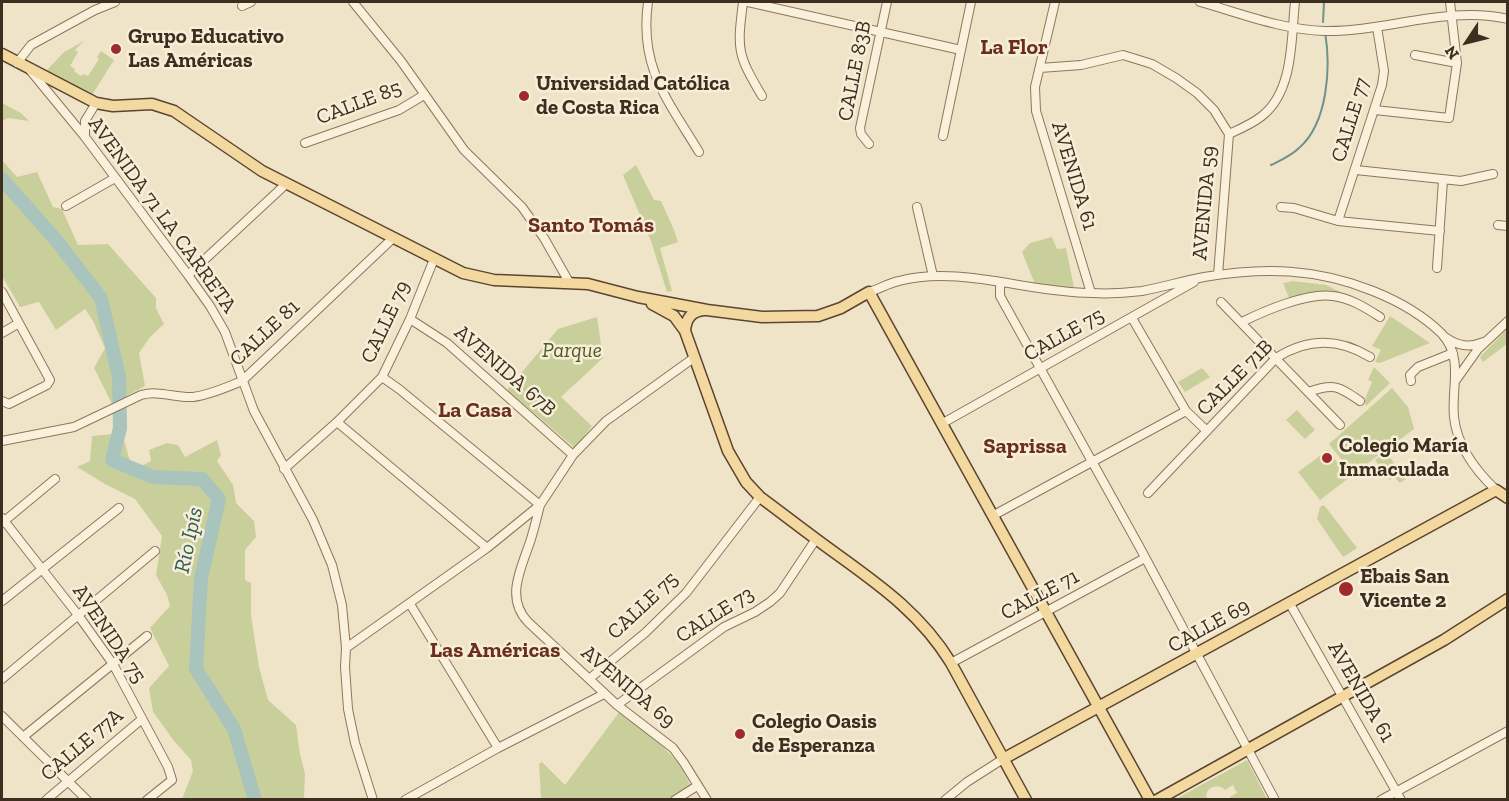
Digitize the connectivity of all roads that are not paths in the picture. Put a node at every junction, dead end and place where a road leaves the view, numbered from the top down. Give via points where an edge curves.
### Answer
1 (90, 2) edge
2 (115, 2) edge
3 (353, 2) edge
4 (648, 2) edge
5 (745, 2) edge
6 (887, 2) edge
7 (971, 2) edge
8 (1055, 2) edge
9 (1200, 2) edge
10 (1295, 2) edge
11 (1450, 2) edge
12 (95, 10) junction
13 (1451, 16) junction
14 (1508, 19) edge
15 (1377, 27) junction
16 (1292, 28) junction
17 (880, 32) junction
18 (962, 50) junction
19 (2, 54) edge
20 (1415, 55) dead end
21 (17, 63) junction
22 (1457, 63) junction
23 (1040, 68) junction
24 (29, 69) junction
25 (424, 95) junction
26 (762, 96) dead end
27 (96, 103) junction
28 (1375, 110) junction
29 (1229, 134) junction
30 (943, 136) dead end
31 (85, 137) junction
32 (305, 143) dead end
33 (869, 144) dead end
34 (699, 152) dead end
35 (1356, 170) junction
36 (1493, 174) dead end
37 (115, 178) junction
38 (1443, 180) junction
39 (286, 184) junction
40 (66, 206) dead end
41 (916, 207) dead end
42 (1281, 207) dead end
43 (1338, 221) junction
44 (1440, 231) junction
45 (392, 238) junction
46 (434, 259) junction
47 (1437, 268) dead end
48 (188, 275) junction
49 (1218, 275) junction
50 (933, 276) junction
51 (1202, 278) junction
52 (569, 282) junction
53 (1000, 282) junction
54 (2, 292) edge
55 (869, 292) junction
56 (1091, 293) junction
57 (638, 297) junction
58 (1221, 302) dead end
59 (707, 310) junction
60 (1380, 317) dead end
61 (1132, 318) junction
62 (410, 319) junction
63 (1508, 321) edge
64 (1242, 322) junction
65 (19, 323) junction
66 (685, 331) junction
67 (2, 333) edge
68 (1443, 336) junction
69 (1487, 341) junction
70 (1453, 353) junction
71 (695, 357) junction
72 (1370, 357) dead end
73 (1276, 358) junction
74 (1041, 369) junction
75 (382, 377) junction
76 (1456, 380) junction
77 (242, 381) junction
78 (1411, 381) dead end
79 (1308, 392) junction
80 (2, 401) edge
81 (1360, 401) dead end
82 (1186, 411) junction
83 (338, 423) junction
84 (943, 423) junction
85 (1340, 425) dead end
86 (1207, 431) junction
87 (2, 441) edge
88 (573, 455) junction
89 (1093, 463) junction
90 (284, 469) junction
91 (55, 479) dead end
92 (1496, 490) junction
93 (1148, 493) dead end
94 (760, 497) junction
95 (1508, 498) edge
96 (540, 505) junction
97 (119, 508) dead end
98 (994, 515) junction
99 (2, 520) edge
100 (816, 539) junction
101 (487, 548) junction
102 (155, 551) dead end
103 (1145, 558) junction
104 (41, 568) junction
105 (1508, 599) edge
106 (2, 601) edge
107 (410, 604) junction
108 (1290, 604) junction
109 (1047, 611) junction
110 (78, 615) junction
111 (147, 636) dead end
112 (346, 648) junction
113 (1197, 654) junction
114 (951, 663) junction
115 (113, 664) junction
116 (2, 678) edge
117 (589, 679) junction
118 (604, 694) junction
119 (1344, 697) junction
120 (617, 705) junction
121 (1100, 708) junction
122 (2, 716) edge
123 (142, 719) junction
124 (1508, 731) edge
125 (23, 737) junction
126 (498, 748) junction
127 (1248, 749) junction
128 (1003, 759) junction
129 (68, 781) junction
130 (697, 786) junction
131 (1399, 795) edge
132 (46, 800) edge
133 (87, 800) edge
134 (147, 800) edge
135 (372, 800) edge
136 (405, 800) edge
137 (675, 800) edge
138 (707, 800) edge
139 (945, 800) edge
140 (1026, 800) edge
141 (1150, 800) edge
142 (1157, 800) edge
143 (1275, 800) edge
144 (1381, 800) edge

1 - 12 street
2 - 12 street
3 - 25 street
4 - 34 street via 646,47 652,68
5 - 17 street
5 - 26 street via 739,35 741,57
6 - 17 street, CALLE 83B
7 - 18 street
8 - 23 street, AVENIDA 61
9 - 16 street
10 - 16 street
11 - 13 street
12 - 21 street via 31,45
13 - 14 street via 1472,14
13 - 15 street
13 - 22 street
15 - 16 street via 1325,31
15 - 28 street, CALLE 77 via 1384,71
16 - 29 street via 1285,77 1275,102 1263,115
17 - 18 street
17 - 33 street, CALLE 83B via 860,128
18 - 30 street
19 - 21 main road
20 - 22 street
21 - 24 main road
22 - 28 street via 1449,118
23 - 29 street via 1081,65 1123,54 1152,64 1197,93
23 - 56 street, AVENIDA 61 via 1035,87 1036,111
24 - 27 main road
24 - 31 street, AVENIDA 71 LA CARRETA
25 - 32 street, CALLE 85 via 399,110
25 - 52 street via 464,150 522,207
27 - 31 street via 84,122
27 - 39 main road via 152,104 174,111 250,165
28 - 35 street, CALLE 77
29 - 49 street, AVENIDA 59
31 - 37 street, AVENIDA 71 LA CARRETA
35 - 38 street
35 - 43 street, CALLE 77
36 - 38 street via 1461,181
37 - 40 street
37 - 48 street, AVENIDA 71 LA CARRETA
38 - 44 street
39 - 45 main road
39 - 48 street
41 - 50 street
42 - 43 street
43 - 44 street
44 - 47 street
45 - 46 main road
45 - 77 street, CALLE 81
46 - 52 main road via 463,273 494,280
46 - 62 street, CALLE 79
48 - 77 street, AVENIDA 71 LA CARRETA via 225,332
49 - 51 street
49 - 68 street via 1268,271 1331,276 1389,297 1429,322
50 - 53 street
50 - 55 street via 898,281
51 - 56 street via 1140,291
51 - 61 street, CALLE 75
52 - 57 main road
53 - 56 street
53 - 74 street via 1000,296
54 - 65 street
55 - 59 main road via 818,316 752,316
55 - 84 main road
57 - 59 main road
57 - 66 main road via 668,311
58 - 64 street
59 - 66 main road via 693,312
60 - 64 street via 1362,305 1332,296 1300,300
61 - 74 street, CALLE 75
61 - 82 street
62 - 75 street, CALLE 79
62 - 88 street, AVENIDA 67B via 447,343
63 - 69 street
64 - 73 street
65 - 67 street
65 - 80 street via 50,380 9,404
66 - 71 main road
68 - 69 street via 1464,346
68 - 70 street
69 - 76 street
70 - 76 street
70 - 78 street via 1418,367 1410,375
71 - 88 street via 606,421
71 - 94 main road via 734,464
72 - 73 street, CALLE 71B via 1347,346 1323,342 1298,346
73 - 79 street
73 - 86 street, CALLE 71B
74 - 84 street, CALLE 75
74 - 89 street
75 - 83 street, CALLE 79
75 - 96 street
76 - 92 street via 1454,418 1459,437 1474,467
77 - 87 street, CALLE 81 via 192,397 152,392 74,427
77 - 90 street, AVENIDA 71 LA CARRETA
79 - 81 street via 1334,386
79 - 85 street
82 - 86 street
82 - 89 street
83 - 90 street, CALLE 79
83 - 101 street
84 - 98 main road
86 - 93 street, CALLE 71B
88 - 96 street
89 - 98 street
89 - 103 street
90 - 112 street, AVENIDA 71 LA CARRETA via 313,520 332,565 342,605
91 - 99 street
92 - 95 main road
92 - 108 main road, CALLE 69
94 - 100 main road
94 - 117 street, CALLE 75 via 686,593
96 - 101 street
96 - 117 street, AVENIDA 69 via 516,583 518,608
97 - 104 street
98 - 109 main road
99 - 104 street, AVENIDA 75
100 - 114 main road via 871,577 912,612
100 - 120 street, CALLE 73 via 770,602 724,627
101 - 107 street
102 - 110 street
103 - 109 street, CALLE 71
103 - 113 street
104 - 106 street
104 - 110 street, AVENIDA 75
105 - 119 main road
107 - 112 street
107 - 126 street
108 - 113 main road, CALLE 69
108 - 119 street, AVENIDA 61
109 - 114 street, CALLE 71
109 - 121 main road
110 - 115 street, AVENIDA 75
110 - 116 street
111 - 115 street
112 - 135 street, AVENIDA 71 LA CARRETA via 348,709
113 - 121 main road, CALLE 69
113 - 127 street
114 - 128 main road
115 - 123 street, AVENIDA 75
115 - 125 street
117 - 118 street, AVENIDA 69
118 - 120 street, AVENIDA 69
118 - 126 street
119 - 127 main road
119 - 131 street, AVENIDA 61
120 - 130 street, AVENIDA 69 via 673,748
121 - 128 main road, CALLE 69
121 - 141 main road
122 - 125 street
123 - 129 street, CALLE 77A
123 - 134 street, AVENIDA 75 via 172,780
124 - 131 street
125 - 129 street
126 - 136 street
127 - 142 main road
127 - 143 street
128 - 139 street, CALLE 69
128 - 140 main road
129 - 132 street, CALLE 77A
129 - 133 street
130 - 137 street
130 - 138 street, AVENIDA 69
131 - 144 street

